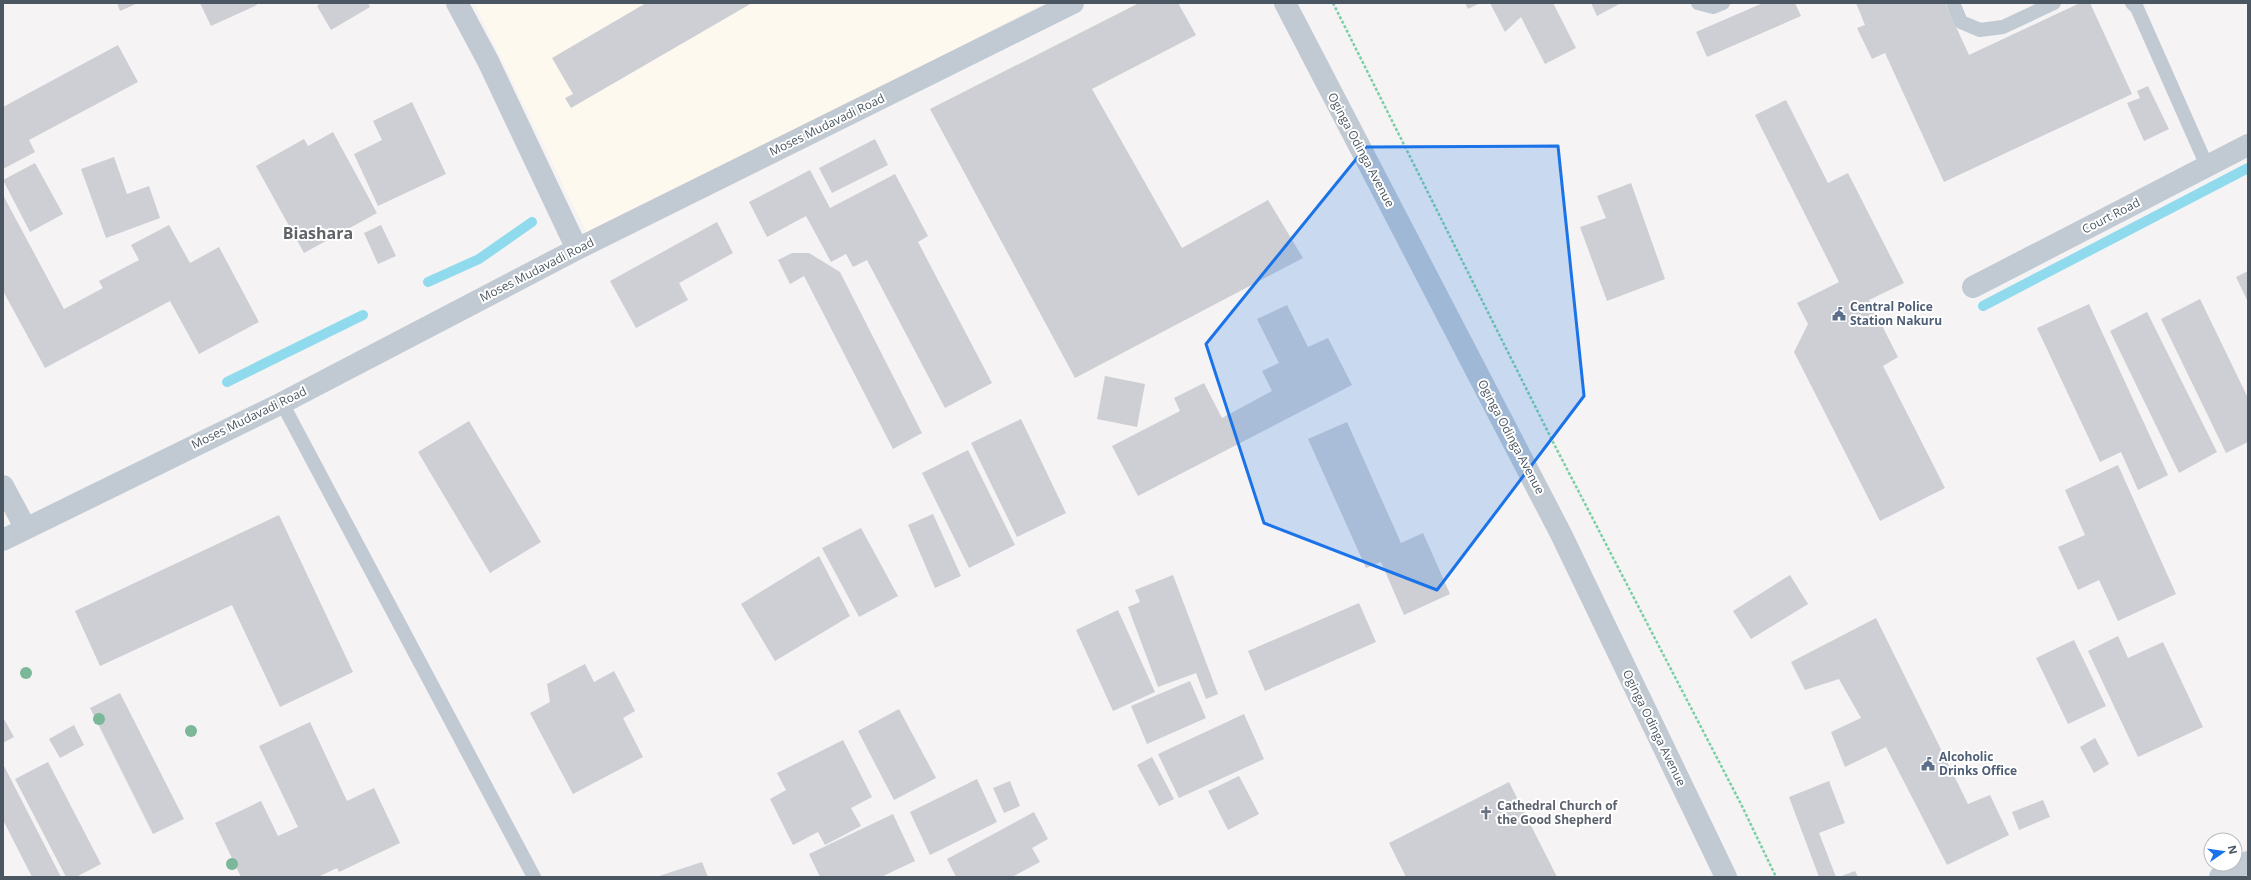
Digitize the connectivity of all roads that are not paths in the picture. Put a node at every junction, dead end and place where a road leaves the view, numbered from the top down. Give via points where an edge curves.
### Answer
1 (457, 3) edge
2 (1073, 3) edge
3 (1285, 3) edge
4 (1698, 3) edge
5 (1723, 3) edge
6 (1953, 3) edge
7 (2054, 3) edge
8 (2132, 3) edge
9 (2248, 145) edge
10 (2207, 166) junction
11 (577, 249) junction
12 (1973, 287) dead end
13 (282, 403) junction
14 (3, 486) edge
15 (25, 527) junction
16 (3, 540) edge
17 (2248, 862) edge
18 (534, 877) edge
19 (1726, 877) edge
20 (2220, 877) edge

1 - 11 street via 488,61
2 - 11 street, Moses Mudavadi Road
3 - 19 street, Oginga Odinga Avenue via 1561,534
4 - 5 lane via 1713,7
6 - 7 lane via 1961,22 1980,30 2003,27
8 - 10 lane via 2137,8
9 - 10 street, Court Road
10 - 12 street, Court Road
11 - 13 street, Moses Mudavadi Road
13 - 15 street, Moses Mudavadi Road
13 - 18 lane
14 - 15 street
15 - 16 street, Moses Mudavadi Road
17 - 20 street

